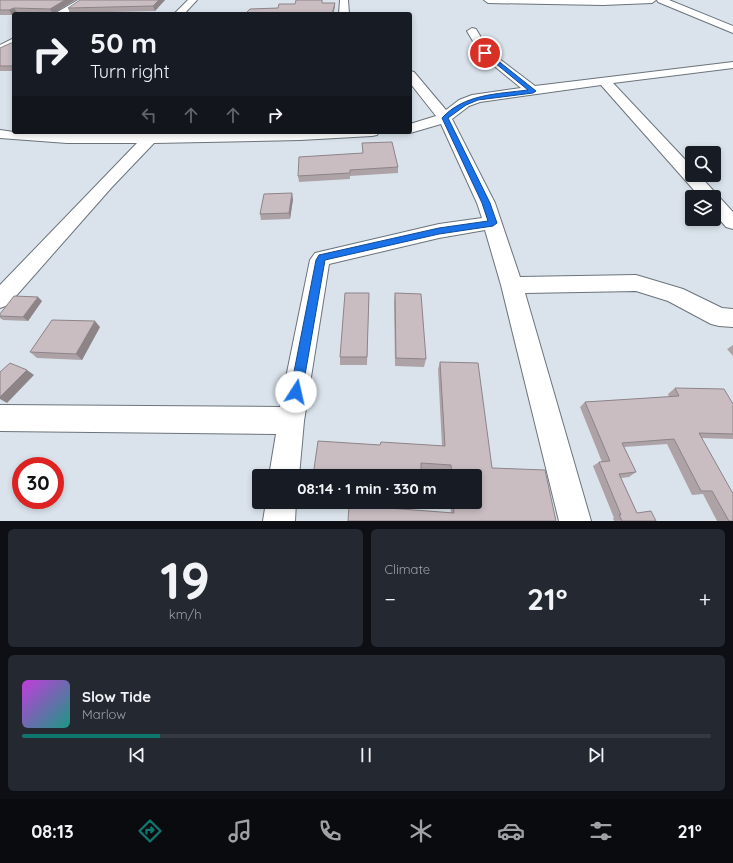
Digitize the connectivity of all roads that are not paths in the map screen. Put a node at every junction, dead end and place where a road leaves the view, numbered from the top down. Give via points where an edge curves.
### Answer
1 (84, 0) edge
2 (193, 0) edge
3 (344, 0) edge
4 (488, 0) edge
5 (652, 0) edge
6 (661, 0) edge
7 (63, 12) edge
8 (181, 12) edge
9 (344, 12) edge
10 (733, 30) edge
11 (472, 31) dead end
12 (12, 41) edge
13 (0, 50) edge
14 (733, 65) edge
15 (412, 77) edge
16 (604, 81) junction
17 (533, 91) junction
18 (445, 118) junction
19 (412, 128) edge
20 (0, 134) edge
21 (26, 134) edge
22 (269, 134) edge
23 (150, 138) junction
24 (704, 190) edge
25 (721, 210) edge
26 (493, 223) junction
27 (733, 223) edge
28 (512, 285) junction
29 (0, 299) edge
30 (733, 318) edge
31 (0, 418) edge
32 (291, 422) junction
33 (285, 469) edge
34 (280, 509) edge
35 (279, 521) edge
36 (575, 521) edge

1 - 7 street
2 - 8 street
3 - 9 street
4 - 5 street
6 - 10 street
11 - 17 street via 485,53
12 - 13 street
14 - 16 street
15 - 18 street
16 - 17 street
16 - 24 street
17 - 18 street via 477,98 464,103
18 - 19 street
18 - 26 street
20 - 21 street
21 - 23 street
22 - 23 street
23 - 29 street
25 - 27 street
26 - 28 street
26 - 32 street via 439,231 322,258
28 - 30 street via 636,283 675,295 719,317
28 - 36 street
31 - 32 street
32 - 33 street
34 - 35 street

